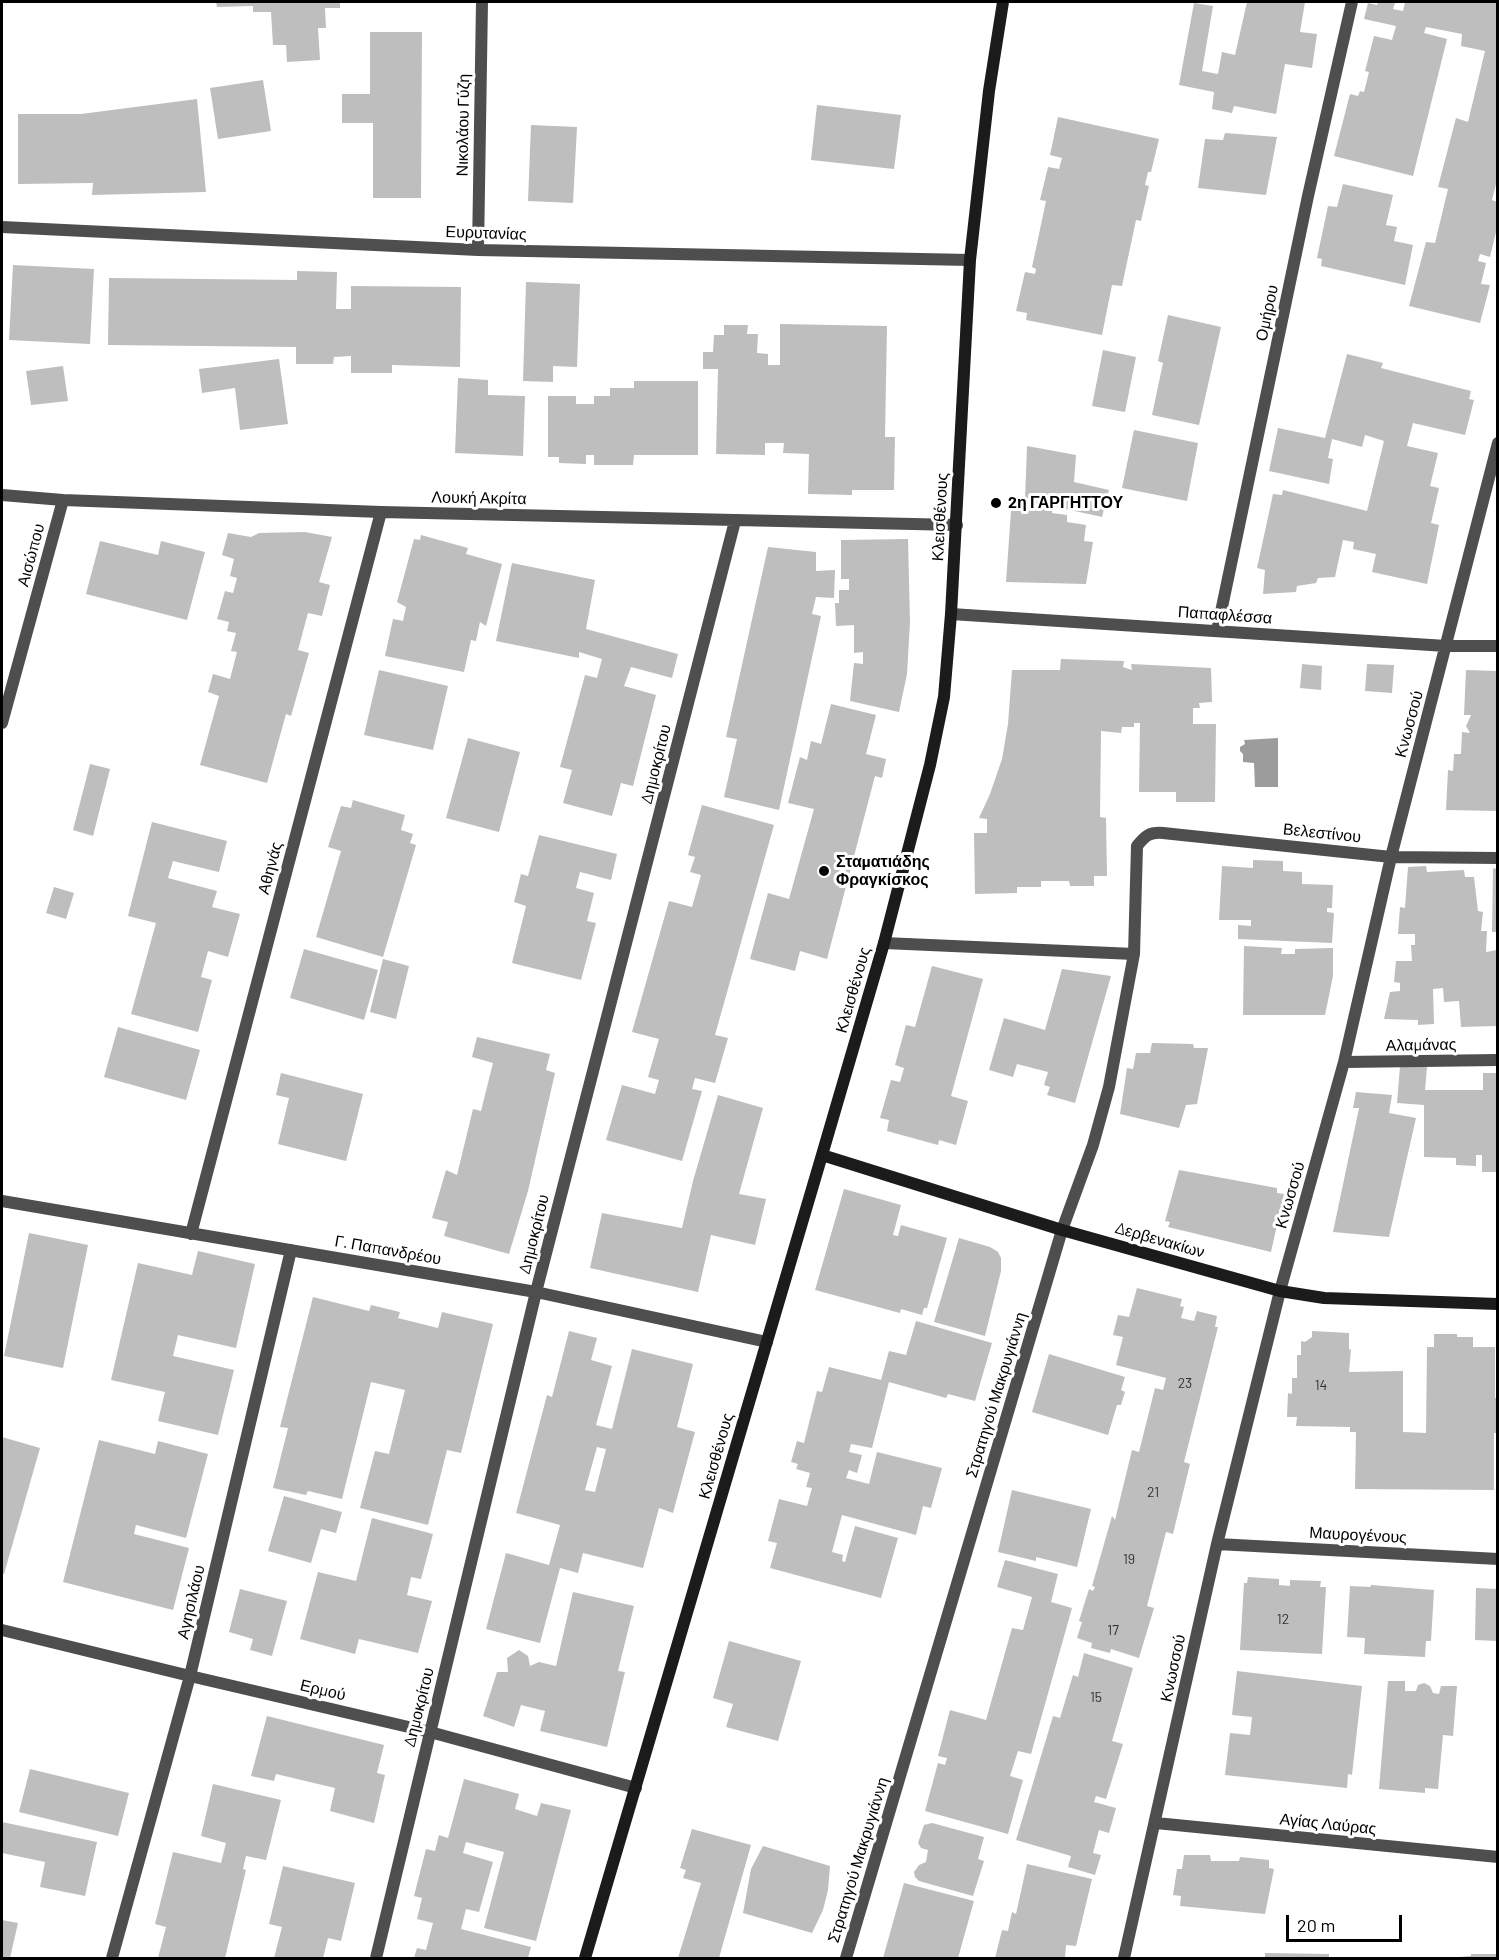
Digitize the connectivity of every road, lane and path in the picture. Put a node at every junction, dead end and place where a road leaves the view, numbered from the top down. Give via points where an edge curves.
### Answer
1 (482, 2) edge
2 (1003, 2) edge
3 (1352, 2) edge
4 (2, 227) edge
5 (477, 250) junction
6 (970, 260) junction
7 (1497, 443) edge
8 (1496, 457) edge
9 (2, 495) edge
10 (63, 500) junction
11 (381, 512) junction
12 (735, 521) junction
13 (957, 525) junction
14 (951, 614) junction
15 (1218, 631) junction
16 (1446, 646) junction
17 (1497, 646) edge
18 (2, 723) edge
19 (1145, 836) joint
20 (1391, 857) junction
21 (1497, 858) edge
22 (884, 943) junction
23 (1134, 954) junction
24 (1497, 1060) edge
25 (1344, 1062) junction
26 (822, 1155) junction
27 (2, 1202) edge
28 (1062, 1230) junction
29 (191, 1234) junction
30 (291, 1250) junction
31 (1280, 1291) junction
32 (537, 1292) junction
33 (1497, 1304) edge
34 (767, 1341) junction
35 (1217, 1545) junction
36 (1497, 1559) edge
37 (2, 1630) edge
38 (190, 1676) junction
39 (430, 1732) junction
40 (636, 1788) junction
41 (1156, 1823) junction
42 (1497, 1857) edge
43 (112, 1959) edge
44 (376, 1959) edge
45 (585, 1959) edge
46 (846, 1959) edge
47 (1124, 1959) edge

1 - 5 street, Νικολάου Γύζη
2 - 6 main road, Κλεισθένους
3 - 15 street, Ομήρου
4 - 5 street, Ευρυτανίας
5 - 6 street, Ευρυτανίας
6 - 13 main road, Κλεισθένους
7 - 8 street, Κνωσσού
8 - 16 street, Κνωσσού
9 - 10 street, Λουκή Ακρίτα
10 - 11 street, Λουκή Ακρίτα
10 - 18 street, Αισώπου
11 - 12 street, Λουκή Ακρίτα
11 - 29 street, Αθηνάς
12 - 13 street, Λουκή Ακρίτα
12 - 32 street, Δημοκρίτου
13 - 14 main road, Κλεισθένους
14 - 15 street, Παπαφλέσσα
14 - 22 main road, Κλεισθένους via 944,698
15 - 16 street, Παπαφλέσσα
16 - 17 street, Παπαφλέσσα
16 - 20 street, Κνωσσού
19 - 20 street, Βελεστίνου via 1152,832
19 - 23 street, Στρατηγού Μακρυγιάννη via 1135,857
20 - 21 street, Βελεστίνου
20 - 25 street, Κνωσσού
22 - 23 street
22 - 26 main road, Κλεισθένους
23 - 28 street, Στρατηγού Μακρυγιάννη via 1109,1088
24 - 25 street, Αλαμάνας
25 - 31 street, Κνωσσού
26 - 28 main road, Δερβενακίων
26 - 34 main road, Κλεισθένους
27 - 29 street, Γ. Παπανδρέου
28 - 31 main road, Δερβενακίων
28 - 46 street, Στρατηγού Μακρυγιάννη
29 - 30 street, Γ. Παπανδρέου
30 - 32 street, Γ. Παπανδρέου
30 - 38 street, Αγησιλάου
31 - 33 main road, Δερβενακίων via 1324,1298
31 - 35 street, Κνωσσού
32 - 34 street, Γ. Παπανδρέου
32 - 39 street, Δημοκρίτου
34 - 40 main road, Κλεισθένους
35 - 36 street, Μαυρογένους
35 - 41 street, Κνωσσού
37 - 38 street, Ερμού
38 - 39 street, Ερμού
38 - 43 street, Αγησιλάου
39 - 40 street, Ερμού
39 - 44 street, Δημοκρίτου
40 - 45 main road, Κλεισθένους
41 - 42 street, Αγίας Λαύρας
41 - 47 street, Κνωσσού

